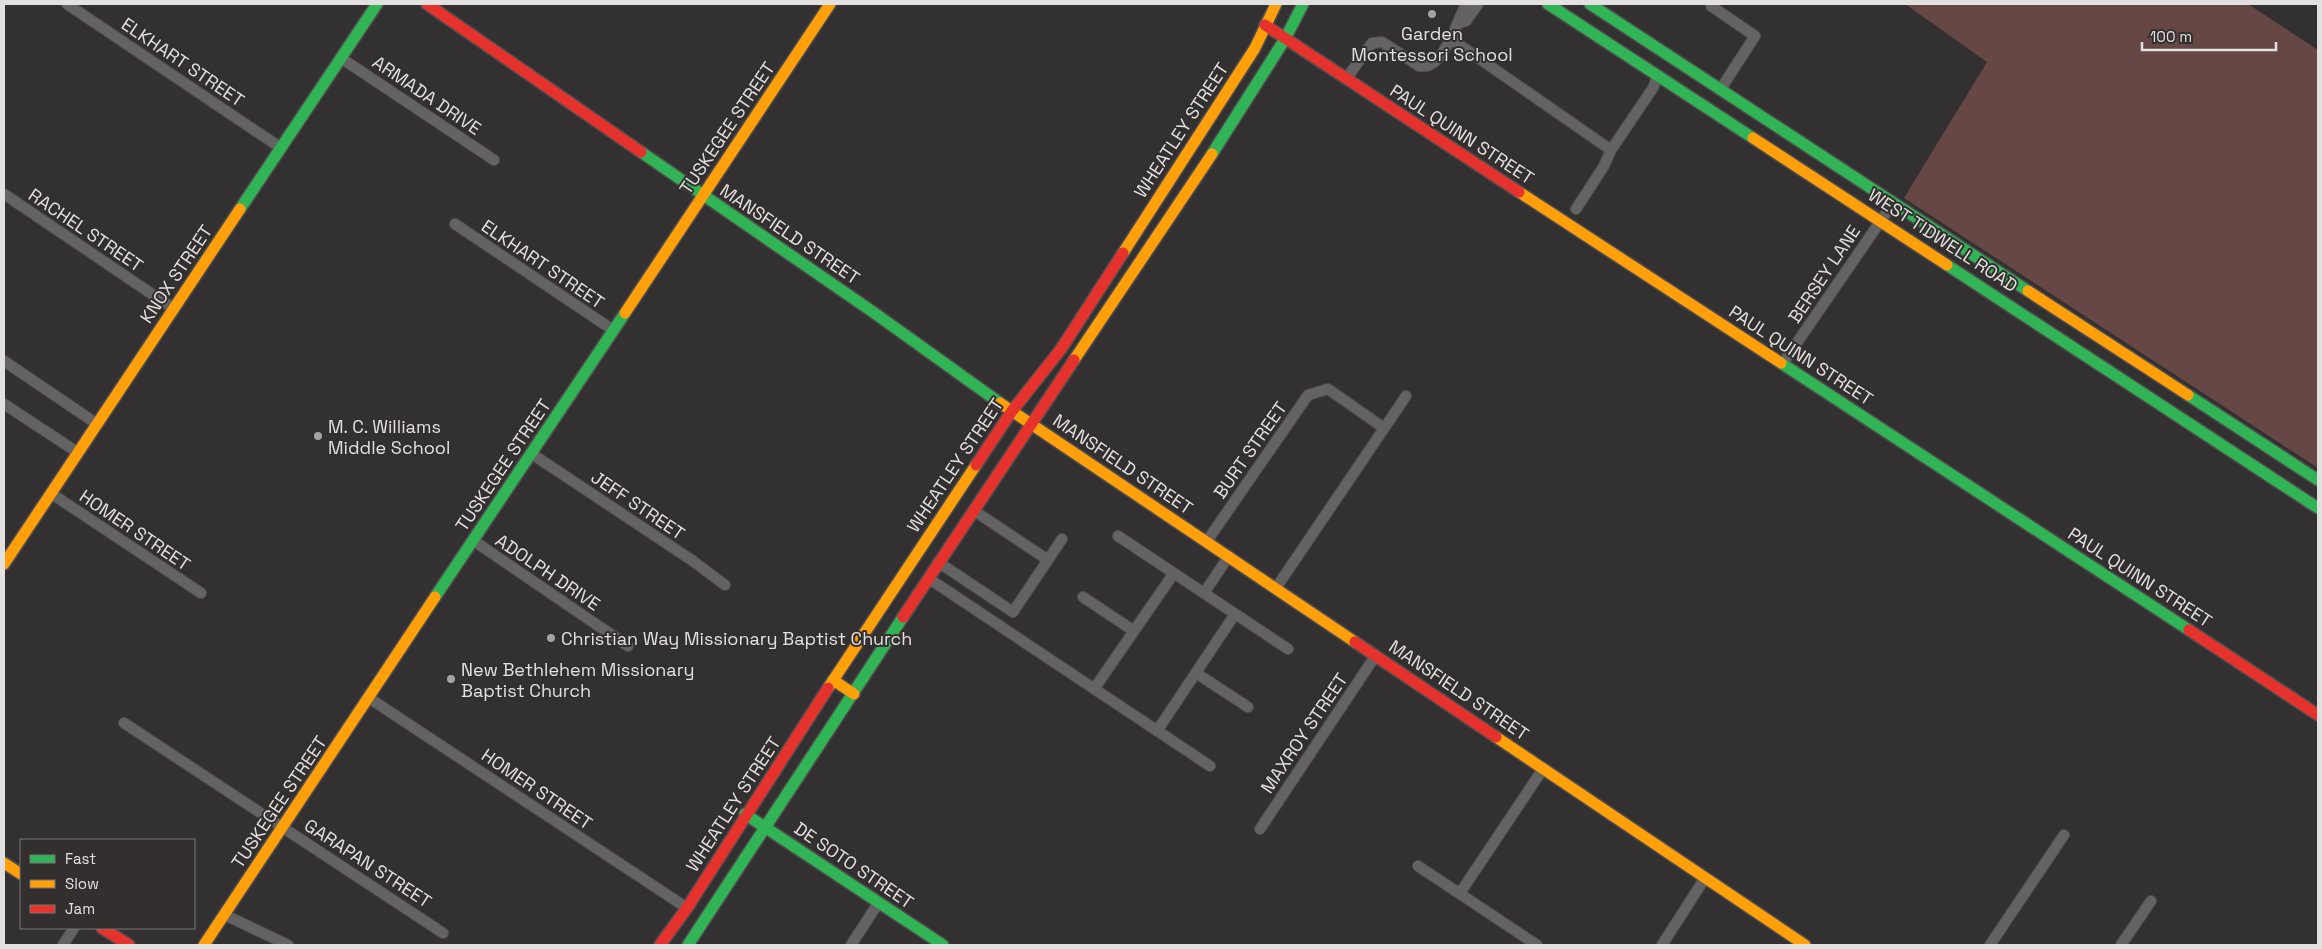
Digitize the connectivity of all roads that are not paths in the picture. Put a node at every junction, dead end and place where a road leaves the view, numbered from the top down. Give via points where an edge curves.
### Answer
1 (66, 4) edge
2 (377, 4) edge
3 (427, 4) edge
4 (830, 4) edge
5 (1276, 4) edge
6 (1304, 4) edge
7 (1467, 4) edge
8 (1478, 4) edge
9 (1548, 4) edge
10 (1590, 4) edge
11 (1710, 6) dead end
12 (1459, 23) junction
13 (1265, 25) junction
14 (1285, 39) junction
15 (1451, 39) junction
16 (342, 58) junction
17 (1658, 75) junction
18 (1346, 78) junction
19 (1720, 90) junction
20 (1767, 121) junction
21 (1757, 139) junction
22 (281, 148) junction
23 (1611, 150) junction
24 (1184, 157) junction
25 (494, 160) dead end
26 (1203, 169) junction
27 (4, 194) edge
28 (703, 196) junction
29 (1892, 203) junction
30 (1576, 209) dead end
31 (1880, 220) junction
32 (455, 224) dead end
33 (2014, 282) junction
34 (1100, 285) junction
35 (1118, 297) junction
36 (1999, 298) junction
37 (174, 309) junction
38 (613, 330) junction
39 (4, 361) edge
40 (1783, 363) junction
41 (1406, 396) dead end
42 (4, 404) edge
43 (1012, 410) junction
44 (97, 424) junction
45 (1030, 424) junction
46 (1384, 428) junction
47 (2251, 436) junction
48 (77, 452) junction
49 (532, 454) junction
50 (2234, 454) junction
51 (2318, 480) edge
52 (52, 494) junction
53 (2318, 508) edge
54 (973, 510) junction
55 (1118, 536) dead end
56 (1062, 539) dead end
57 (1207, 541) junction
58 (474, 542) junction
59 (920, 550) junction
60 (1229, 556) junction
61 (1048, 560) junction
62 (938, 562) junction
63 (4, 564) edge
64 (1174, 573) junction
65 (928, 578) junction
66 (725, 585) dead end
67 (1276, 588) junction
68 (201, 593) dead end
69 (1204, 593) junction
70 (1083, 597) dead end
71 (1235, 614) junction
72 (1134, 631) junction
73 (628, 646) dead end
74 (1288, 649) dead end
75 (1376, 655) junction
76 (1196, 673) junction
77 (833, 680) junction
78 (1094, 689) junction
79 (854, 694) junction
80 (369, 698) junction
81 (1248, 707) dead end
82 (2318, 715) edge
83 (124, 723) dead end
84 (1157, 731) junction
85 (1210, 766) dead end
86 (1543, 769) junction
87 (745, 814) junction
88 (766, 827) junction
89 (284, 828) junction
90 (1260, 829) dead end
91 (2064, 835) dead end
92 (4, 863) edge
93 (1418, 866) dead end
94 (20, 873) edge
95 (1705, 878) junction
96 (1460, 893) junction
97 (2151, 901) dead end
98 (879, 902) junction
99 (687, 908) junction
100 (224, 915) junction
101 (73, 929) edge
102 (104, 929) edge
103 (443, 933) dead end
104 (63, 945) edge
105 (129, 945) edge
106 (204, 945) edge
107 (288, 945) edge
108 (660, 945) edge
109 (688, 945) edge
110 (851, 945) edge
111 (943, 945) edge
112 (1537, 945) edge
113 (1662, 945) edge
114 (1805, 945) edge
115 (1990, 945) edge
116 (2121, 945) edge

1 - 22 street, ELKHART STREET
2 - 16 street, KNOX STREET
3 - 28 street, MANSFIELD STREET
4 - 28 street, TUSKEGEE STREET
5 - 13 street, WHEATLEY STREET
6 - 14 street
7 - 12 street
8 - 12 street via 1466,21
9 - 17 street, WEST TIDWELL ROAD
10 - 19 street, WEST TIDWELL ROAD
11 - 19 street via 1755,36
12 - 15 street
13 - 14 street, PAUL QUINN STREET
13 - 24 street, WHEATLEY STREET via 1254,48
14 - 18 street, PAUL QUINN STREET
14 - 26 street
15 - 18 street via 1435,62 1424,67 1382,42 1372,43
15 - 23 street
16 - 22 street, KNOX STREET
16 - 25 street, ARMADA DRIVE
17 - 21 street, WEST TIDWELL ROAD
17 - 23 street via 1653,88
18 - 40 street, PAUL QUINN STREET
19 - 20 street, WEST TIDWELL ROAD
20 - 21 street
20 - 29 street, WEST TIDWELL ROAD
21 - 31 street, WEST TIDWELL ROAD
22 - 37 street, KNOX STREET
23 - 30 street
24 - 26 street
24 - 34 street, WHEATLEY STREET
26 - 35 street
27 - 37 street, RACHEL STREET
28 - 38 street, TUSKEGEE STREET
28 - 43 street, MANSFIELD STREET
29 - 31 street, BERSEY LANE
29 - 33 street, WEST TIDWELL ROAD
31 - 36 street, WEST TIDWELL ROAD
31 - 40 street, BERSEY LANE
32 - 38 street, ELKHART STREET
33 - 36 street
33 - 47 street, WEST TIDWELL ROAD
34 - 35 street
34 - 43 street, WHEATLEY STREET via 1060,349
35 - 45 street
36 - 50 street, WEST TIDWELL ROAD
37 - 44 street, KNOX STREET
38 - 49 street, TUSKEGEE STREET
39 - 44 street
40 - 82 street, PAUL QUINN STREET
41 - 46 street
42 - 48 street
43 - 45 street, MANSFIELD STREET
43 - 59 street, WHEATLEY STREET
44 - 48 street, KNOX STREET
45 - 54 street
45 - 57 street, MANSFIELD STREET
46 - 57 street, BURT STREET via 1328,390 1308,396
46 - 67 street
47 - 50 street
47 - 51 street, WEST TIDWELL ROAD
48 - 52 street, KNOX STREET
49 - 58 street, TUSKEGEE STREET
49 - 66 street, JEFF STREET
50 - 53 street, WEST TIDWELL ROAD
52 - 63 street, KNOX STREET
52 - 68 street, HOMER STREET
54 - 61 street
54 - 62 street
55 - 64 street
56 - 61 street
57 - 60 street, MANSFIELD STREET
58 - 73 street, ADOLPH DRIVE
58 - 80 street, TUSKEGEE STREET
59 - 62 street
59 - 77 street, WHEATLEY STREET
60 - 67 street, MANSFIELD STREET
60 - 69 street
61 - 62 street via 1013,612
62 - 65 street
64 - 69 street
64 - 72 street
65 - 78 street
65 - 79 street
67 - 75 street, MANSFIELD STREET
69 - 71 street
70 - 72 street
71 - 74 street
71 - 76 street
72 - 78 street
75 - 86 street, MANSFIELD STREET
75 - 90 street, MAXROY STREET
76 - 81 street
76 - 84 street
77 - 79 street
77 - 87 street, WHEATLEY STREET
78 - 84 street
79 - 88 street
80 - 89 street, TUSKEGEE STREET
80 - 99 street, HOMER STREET
83 - 89 street, GARAPAN STREET
84 - 85 street
86 - 95 street, MANSFIELD STREET
86 - 96 street
87 - 88 street, DE SOTO STREET
87 - 99 street, WHEATLEY STREET
88 - 98 street, DE SOTO STREET
88 - 109 street
89 - 100 street, TUSKEGEE STREET
89 - 103 street, GARAPAN STREET
91 - 115 street
92 - 94 street
93 - 96 street
95 - 113 street
95 - 114 street, MANSFIELD STREET
96 - 112 street
97 - 116 street
98 - 110 street
98 - 111 street, DE SOTO STREET
99 - 108 street, WHEATLEY STREET
100 - 106 street, TUSKEGEE STREET
100 - 107 street
101 - 104 street
102 - 105 street

